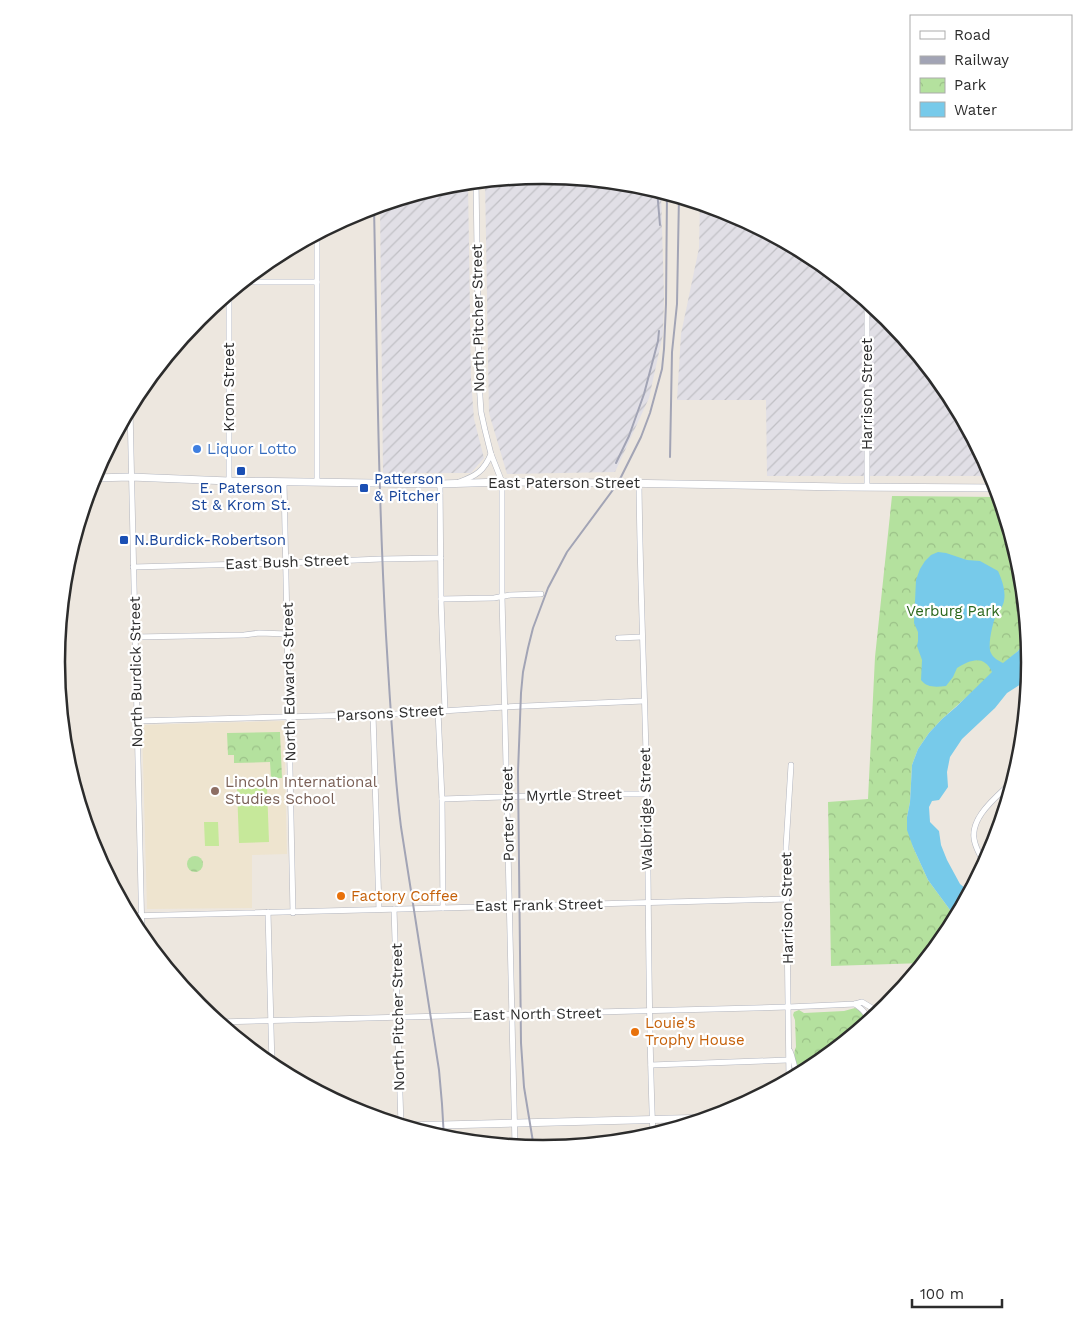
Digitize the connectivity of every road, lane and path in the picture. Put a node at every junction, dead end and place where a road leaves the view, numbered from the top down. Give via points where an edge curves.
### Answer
1 (476, 189) edge
2 (317, 241) edge
3 (252, 282) edge
4 (317, 282) junction
5 (229, 301) edge
6 (867, 310) edge
7 (130, 421) edge
8 (491, 454) junction
9 (101, 478) edge
10 (131, 478) junction
11 (230, 481) junction
12 (284, 482) junction
13 (317, 482) junction
14 (502, 482) junction
15 (455, 483) junction
16 (639, 483) junction
17 (440, 484) junction
18 (867, 487) junction
19 (989, 488) edge
20 (441, 558) junction
21 (286, 563) junction
22 (133, 567) junction
23 (541, 594) dead end
24 (502, 596) junction
25 (441, 599) junction
26 (288, 634) junction
27 (135, 637) junction
28 (642, 637) junction
29 (618, 638) dead end
30 (644, 701) junction
31 (505, 707) junction
32 (445, 711) junction
33 (438, 712) junction
34 (373, 714) junction
35 (289, 717) junction
36 (137, 721) junction
37 (791, 765) dead end
38 (1005, 788) edge
39 (647, 794) junction
40 (507, 796) junction
41 (442, 799) junction
42 (981, 856) edge
43 (787, 899) junction
44 (648, 903) junction
45 (510, 906) junction
46 (443, 908) junction
47 (379, 909) junction
48 (394, 909) junction
49 (268, 912) junction
50 (293, 912) junction
51 (138, 916) edge
52 (142, 916) junction
53 (142, 922) edge
54 (855, 1004) junction
55 (788, 1007) junction
56 (873, 1008) edge
57 (650, 1011) junction
58 (512, 1015) junction
59 (866, 1015) edge
60 (398, 1018) junction
61 (271, 1021) junction
62 (228, 1022) edge
63 (789, 1051) junction
64 (272, 1056) edge
65 (788, 1060) junction
66 (651, 1066) junction
67 (795, 1068) edge
68 (789, 1073) edge
69 (402, 1119) edge
70 (684, 1119) edge
71 (652, 1120) junction
72 (514, 1123) junction
73 (426, 1125) edge
74 (652, 1127) edge
75 (515, 1139) edge

1 - 8 street, North Pitcher Street via 480,396
2 - 4 street
3 - 4 street
4 - 13 street
5 - 11 street, Krom Street
6 - 18 street, Harrison Street
7 - 10 street, North Burdick Street
8 - 14 street, North Pitcher Street
8 - 15 street via 486,465 474,476
9 - 10 street, East Paterson Street
10 - 11 street, East Paterson Street
10 - 22 street, North Burdick Street
11 - 12 street, East Paterson Street
12 - 13 street, East Paterson Street
12 - 21 street, North Edwards Street
13 - 17 street, East Paterson Street
14 - 15 street, East Paterson Street
14 - 16 street, East Paterson Street
14 - 24 street, Porter Street
15 - 17 street, East Paterson Street
16 - 18 street, East Paterson Street
16 - 28 street, Walbridge Street
17 - 20 street
18 - 19 street, East Paterson Street
20 - 21 street, East Bush Street
20 - 25 street
21 - 22 street, East Bush Street
21 - 26 street, North Edwards Street
22 - 27 street, North Burdick Street
23 - 24 street
24 - 25 street
24 - 31 street, Porter Street
25 - 32 street
26 - 27 street
26 - 35 street, North Edwards Street
27 - 36 street, North Burdick Street
28 - 29 street
28 - 30 street, Walbridge Street
30 - 31 street, Parsons Street
30 - 39 street, Walbridge Street
31 - 32 street, Parsons Street
31 - 40 street, Porter Street
32 - 33 street, Parsons Street
33 - 34 street, Parsons Street
33 - 41 street
34 - 35 street, Parsons Street
34 - 47 street
35 - 36 street, Parsons Street
35 - 50 street, North Edwards Street
36 - 52 street, North Burdick Street
37 - 43 street, Harrison Street via 786,847
38 - 42 street via 984,809 975,826 975,843
39 - 40 street, Myrtle Street
39 - 44 street, Walbridge Street
40 - 41 street, Myrtle Street
40 - 45 street, Porter Street
41 - 46 street
43 - 44 street, East Frank Street
43 - 55 street, Harrison Street
44 - 45 street, East Frank Street
44 - 57 street, Walbridge Street
45 - 46 street, East Frank Street
45 - 58 street, Porter Street
46 - 48 street, East Frank Street
47 - 48 street, East Frank Street
47 - 50 street, East Frank Street
48 - 60 street, North Pitcher Street
49 - 50 street, East Frank Street
49 - 52 street, East Frank Street
49 - 61 street
51 - 52 street, East Frank Street
52 - 53 street, North Burdick Street
54 - 55 street, East North Street
54 - 56 street, East North Street via 862,1002
54 - 59 street
55 - 57 street, East North Street
55 - 63 street, Harrison Street
57 - 58 street, East North Street
57 - 66 street, Walbridge Street
58 - 60 street, East North Street
58 - 72 street, Porter Street
60 - 61 street, East North Street
60 - 69 street, North Pitcher Street
61 - 62 street, East North Street
61 - 64 street
63 - 65 street, Harrison Street
63 - 67 street, Harrison Street
65 - 66 street
65 - 68 street, Harrison Street
66 - 71 street, Walbridge Street
70 - 71 street
71 - 72 street
71 - 74 street, Walbridge Street
72 - 73 street
72 - 75 street, Porter Street

